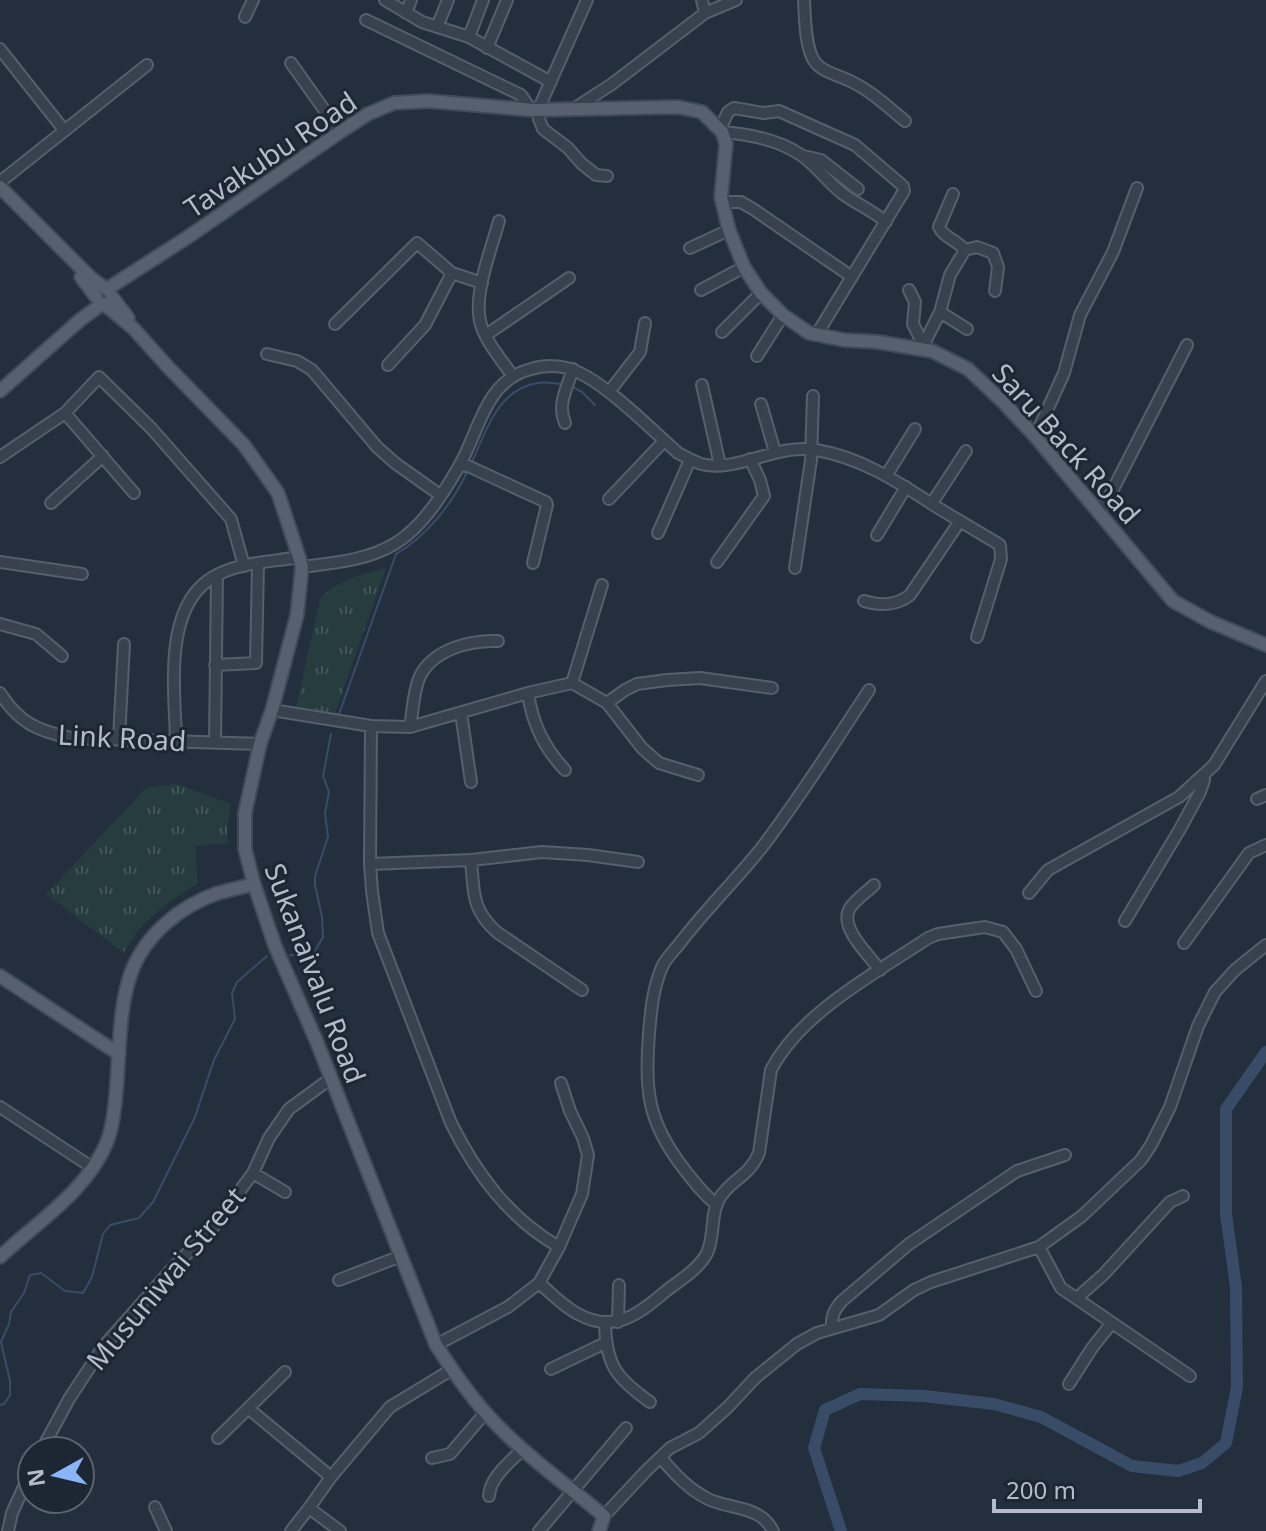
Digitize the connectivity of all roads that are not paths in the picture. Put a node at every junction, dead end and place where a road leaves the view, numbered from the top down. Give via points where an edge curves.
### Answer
1 (253, 0) edge
2 (385, 0) edge
3 (411, 0) edge
4 (448, 0) edge
5 (483, 0) edge
6 (507, 0) edge
7 (587, 0) edge
8 (702, 0) edge
9 (736, 0) edge
10 (804, 0) edge
11 (406, 13) junction
12 (705, 13) junction
13 (245, 17) dead end
14 (366, 20) dead end
15 (437, 27) junction
16 (469, 37) junction
17 (487, 48) junction
18 (0, 49) edge
19 (291, 63) dead end
20 (147, 65) dead end
21 (551, 82) junction
22 (575, 108) junction
23 (534, 110) junction
24 (905, 121) dead end
25 (64, 130) junction
26 (721, 131) junction
27 (340, 132) junction
28 (801, 155) junction
29 (607, 176) dead end
30 (0, 184) edge
31 (1137, 188) dead end
32 (858, 189) dead end
33 (953, 194) dead end
34 (722, 202) junction
35 (499, 221) dead end
36 (886, 222) junction
37 (729, 230) junction
38 (690, 248) dead end
39 (965, 250) junction
40 (744, 267) junction
41 (452, 273) junction
42 (852, 277) junction
43 (569, 278) dead end
44 (482, 283) junction
45 (701, 290) dead end
46 (909, 290) dead end
47 (995, 291) dead end
48 (761, 293) junction
49 (105, 297) junction
50 (940, 312) junction
51 (783, 315) junction
52 (645, 323) dead end
53 (335, 324) dead end
54 (967, 329) dead end
55 (722, 332) dead end
56 (817, 334) junction
57 (486, 335) junction
58 (1187, 345) dead end
59 (922, 346) junction
60 (267, 354) dead end
61 (757, 356) dead end
62 (388, 365) dead end
63 (573, 369) junction
64 (512, 375) junction
65 (702, 385) dead end
66 (0, 391) edge
67 (609, 392) junction
68 (813, 396) dead end
69 (761, 404) dead end
70 (65, 413) junction
71 (565, 423) dead end
72 (915, 429) dead end
73 (1034, 435) junction
74 (664, 441) junction
75 (810, 449) junction
76 (966, 451) dead end
77 (775, 452) junction
78 (103, 456) junction
79 (0, 457) edge
80 (750, 459) junction
81 (690, 460) junction
82 (720, 465) junction
83 (468, 467) junction
84 (886, 476) junction
85 (906, 487) junction
86 (134, 493) dead end
87 (440, 495) junction
88 (609, 499) dead end
89 (51, 503) dead end
90 (932, 503) junction
91 (1098, 512) junction
92 (960, 521) junction
93 (658, 533) dead end
94 (877, 535) dead end
95 (0, 562) edge
96 (301, 562) junction
97 (717, 562) dead end
98 (533, 563) dead end
99 (258, 564) junction
100 (244, 566) junction
101 (795, 568) dead end
102 (82, 574) dead end
103 (217, 575) junction
104 (602, 585) dead end
105 (864, 601) dead end
106 (0, 624) edge
107 (977, 637) dead end
108 (498, 641) dead end
109 (124, 644) dead end
110 (1266, 645) edge
111 (62, 656) dead end
112 (215, 665) junction
113 (1266, 681) edge
114 (572, 683) junction
115 (772, 688) dead end
116 (869, 690) dead end
117 (0, 693) edge
118 (528, 693) junction
119 (607, 703) junction
120 (272, 710) junction
121 (461, 713) junction
122 (371, 726) junction
123 (410, 727) junction
124 (119, 739) junction
125 (176, 741) junction
126 (215, 742) junction
127 (260, 744) junction
128 (565, 770) dead end
129 (698, 775) dead end
130 (1202, 776) junction
131 (471, 782) dead end
132 (1266, 845) edge
133 (471, 860) junction
134 (638, 862) dead end
135 (370, 864) junction
136 (254, 884) junction
137 (874, 885) dead end
138 (1029, 893) dead end
139 (1125, 921) dead end
140 (1184, 943) dead end
141 (1266, 945) edge
142 (880, 970) junction
143 (0, 976) edge
144 (582, 990) dead end
145 (1036, 991) dead end
146 (119, 1054) junction
147 (330, 1079) junction
148 (561, 1083) dead end
149 (0, 1107) edge
150 (1065, 1155) dead end
151 (93, 1168) junction
152 (253, 1173) junction
153 (285, 1192) dead end
154 (1183, 1196) dead end
155 (717, 1205) junction
156 (559, 1247) junction
157 (1039, 1247) junction
158 (401, 1256) junction
159 (0, 1257) edge
160 (339, 1280) dead end
161 (539, 1283) junction
162 (619, 1285) dead end
163 (1077, 1298) junction
164 (618, 1322) junction
165 (605, 1323) junction
166 (1111, 1324) junction
167 (832, 1328) junction
168 (605, 1343) junction
169 (436, 1345) junction
170 (551, 1369) dead end
171 (451, 1370) junction
172 (285, 1372) dead end
173 (1190, 1376) dead end
174 (1069, 1384) dead end
175 (650, 1402) dead end
176 (249, 1409) junction
177 (485, 1413) junction
178 (626, 1428) dead end
179 (50, 1435) edge
180 (218, 1438) dead end
181 (523, 1449) junction
182 (432, 1458) dead end
183 (661, 1458) junction
184 (331, 1477) junction
185 (572, 1490) junction
186 (489, 1496) dead end
187 (16, 1504) edge
188 (155, 1507) dead end
189 (309, 1508) junction
190 (604, 1516) junction
191 (8, 1531) edge
192 (166, 1531) edge
193 (291, 1531) edge
194 (340, 1531) edge
195 (539, 1531) edge
196 (599, 1531) edge
197 (773, 1531) edge

1 - 13 street
2 - 11 street
3 - 11 street
4 - 15 street
5 - 16 street
6 - 17 street
7 - 21 street
8 - 12 street
9 - 12 street
10 - 24 street via 812,58
11 - 15 street
12 - 22 street
14 - 23 street via 521,95
15 - 16 street
16 - 17 street
17 - 21 street
18 - 25 street
19 - 27 street
20 - 25 street
21 - 23 street
22 - 23 main road, Tavakubu Road
22 - 26 main road via 678,107 702,112
23 - 27 main road, Tavakubu Road via 406,101 368,114
23 - 29 street via 543,129 596,175
25 - 30 street
26 - 28 street via 764,139
26 - 34 main road, Saru Back Road via 726,144
26 - 36 street via 734,108 779,111 855,145 903,186
27 - 49 main road, Tavakubu Road
28 - 32 street via 821,160
28 - 36 street via 843,194
30 - 49 main road, Sukanaivalu Road
31 - 73 street
33 - 39 street via 939,227
34 - 37 main road, Saru Back Road
34 - 42 street via 741,202
35 - 44 street
36 - 42 street
37 - 38 street
37 - 40 main road, Saru Back Road
39 - 47 street via 977,247 993,253 998,267
39 - 50 street via 950,275
40 - 45 street
40 - 48 main road, Saru Back Road
41 - 44 street
41 - 53 street via 417,243
41 - 62 street via 425,325
42 - 56 street
43 - 57 street
44 - 57 street via 480,323
46 - 59 street
48 - 51 main road, Saru Back Road
48 - 55 street
49 - 66 main road, Tavakubu Road
49 - 96 main road, Sukanaivalu Road via 244,445 278,493
50 - 54 street
50 - 59 street
51 - 56 main road, Saru Back Road
51 - 61 street
52 - 67 street via 640,352
56 - 59 main road, Saru Back Road
57 - 64 street
58 - 91 street
59 - 73 main road, Saru Back Road via 968,369
60 - 87 street via 312,370 377,447
63 - 64 street via 536,367
63 - 67 street
63 - 71 street via 561,405
64 - 83 street via 488,402
65 - 82 street
67 - 74 street
68 - 75 street
69 - 77 street
70 - 78 street
70 - 79 street
70 - 100 street via 99,377 231,519
72 - 84 street
73 - 91 main road, Saru Back Road
74 - 81 street
74 - 88 street
75 - 77 street
75 - 84 street via 854,460
75 - 101 street
76 - 90 street
77 - 80 street
78 - 86 street
78 - 89 street
80 - 82 street
80 - 97 street via 764,496
81 - 82 street
81 - 93 street
83 - 87 street
83 - 98 street via 546,502
84 - 85 street
85 - 90 street
85 - 94 street
87 - 96 street via 397,543 343,562
90 - 92 street
91 - 110 main road, Saru Back Road via 1173,601
92 - 105 street via 910,595 879,606
92 - 107 street via 1000,545 1001,559
95 - 102 street
96 - 99 street
96 - 120 main road, Sukanaivalu Road via 297,615
99 - 100 street
99 - 112 street via 255,664
100 - 103 street
103 - 112 street
103 - 125 street via 191,599 179,624
104 - 114 street
106 - 111 street via 36,634
108 - 123 street via 463,645 429,663 419,679
109 - 124 street
112 - 126 street
113 - 130 street
114 - 118 street
114 - 119 street
115 - 119 street via 700,678 667,680 637,684
116 - 155 street via 762,846 663,964 656,984 647,1063 650,1102 667,1147
117 - 124 street, Link Road via 23,720 43,732
118 - 121 street
118 - 128 street via 538,732
119 - 129 street via 659,763
120 - 122 street
120 - 127 main road, Sukanaivalu Road
121 - 123 street
121 - 131 street
122 - 123 street
122 - 135 street
124 - 125 street, Link Road
125 - 126 street, Link Road
126 - 127 street, Link Road
127 - 136 main road, Sukanaivalu Road via 245,813 245,849
130 - 138 street via 1179,797 1048,870
130 - 139 street via 1200,792
132 - 140 street via 1249,853
133 - 134 street via 542,852
133 - 135 street
133 - 144 street via 478,912 486,923
135 - 156 street via 378,933 451,1123 493,1191 515,1215
136 - 146 main road via 184,908 155,933 131,975
136 - 147 main road, Sukanaivalu Road
137 - 142 street via 851,907 846,922
141 - 157 street via 1215,992 1170,1107 1141,1160 1082,1216
142 - 145 street via 938,934 985,927 1009,938
142 - 155 street via 817,1014 777,1059 755,1163
143 - 146 main road
146 - 151 main road via 109,1138
147 - 152 street, Musuniwai Street via 289,1109
147 - 158 main road, Sukanaivalu Road
148 - 156 street via 588,1155 582,1194
149 - 151 street
150 - 167 street via 1017,1171 909,1244 834,1309
151 - 159 main road
152 - 153 street
152 - 179 street, Musuniwai Street via 213,1227 103,1347
154 - 163 street via 1170,1202
155 - 164 street via 706,1255 641,1312
156 - 161 street
157 - 163 street via 1061,1288
157 - 167 street via 931,1282 879,1315
158 - 160 street
158 - 169 main road, Sukanaivalu Road
161 - 165 street via 578,1314
161 - 169 street via 508,1307
162 - 164 street
163 - 166 street
164 - 165 street
165 - 168 street
166 - 173 street
166 - 174 street
167 - 183 street via 797,1344 699,1433
168 - 170 street
168 - 175 street via 617,1372
169 - 171 main road, Sukanaivalu Road
171 - 177 main road, Sukanaivalu Road
171 - 184 street via 390,1407
172 - 176 street
176 - 180 street
176 - 184 street
177 - 181 main road, Sukanaivalu Road
177 - 182 street via 450,1454
178 - 185 street
181 - 185 main road, Sukanaivalu Road
181 - 186 street via 496,1477
183 - 190 street
183 - 197 street via 682,1483 709,1500 759,1514
184 - 189 street
185 - 190 main road, Sukanaivalu Road
185 - 195 street
187 - 191 street
188 - 192 street
189 - 193 street
189 - 194 street
190 - 196 main road

